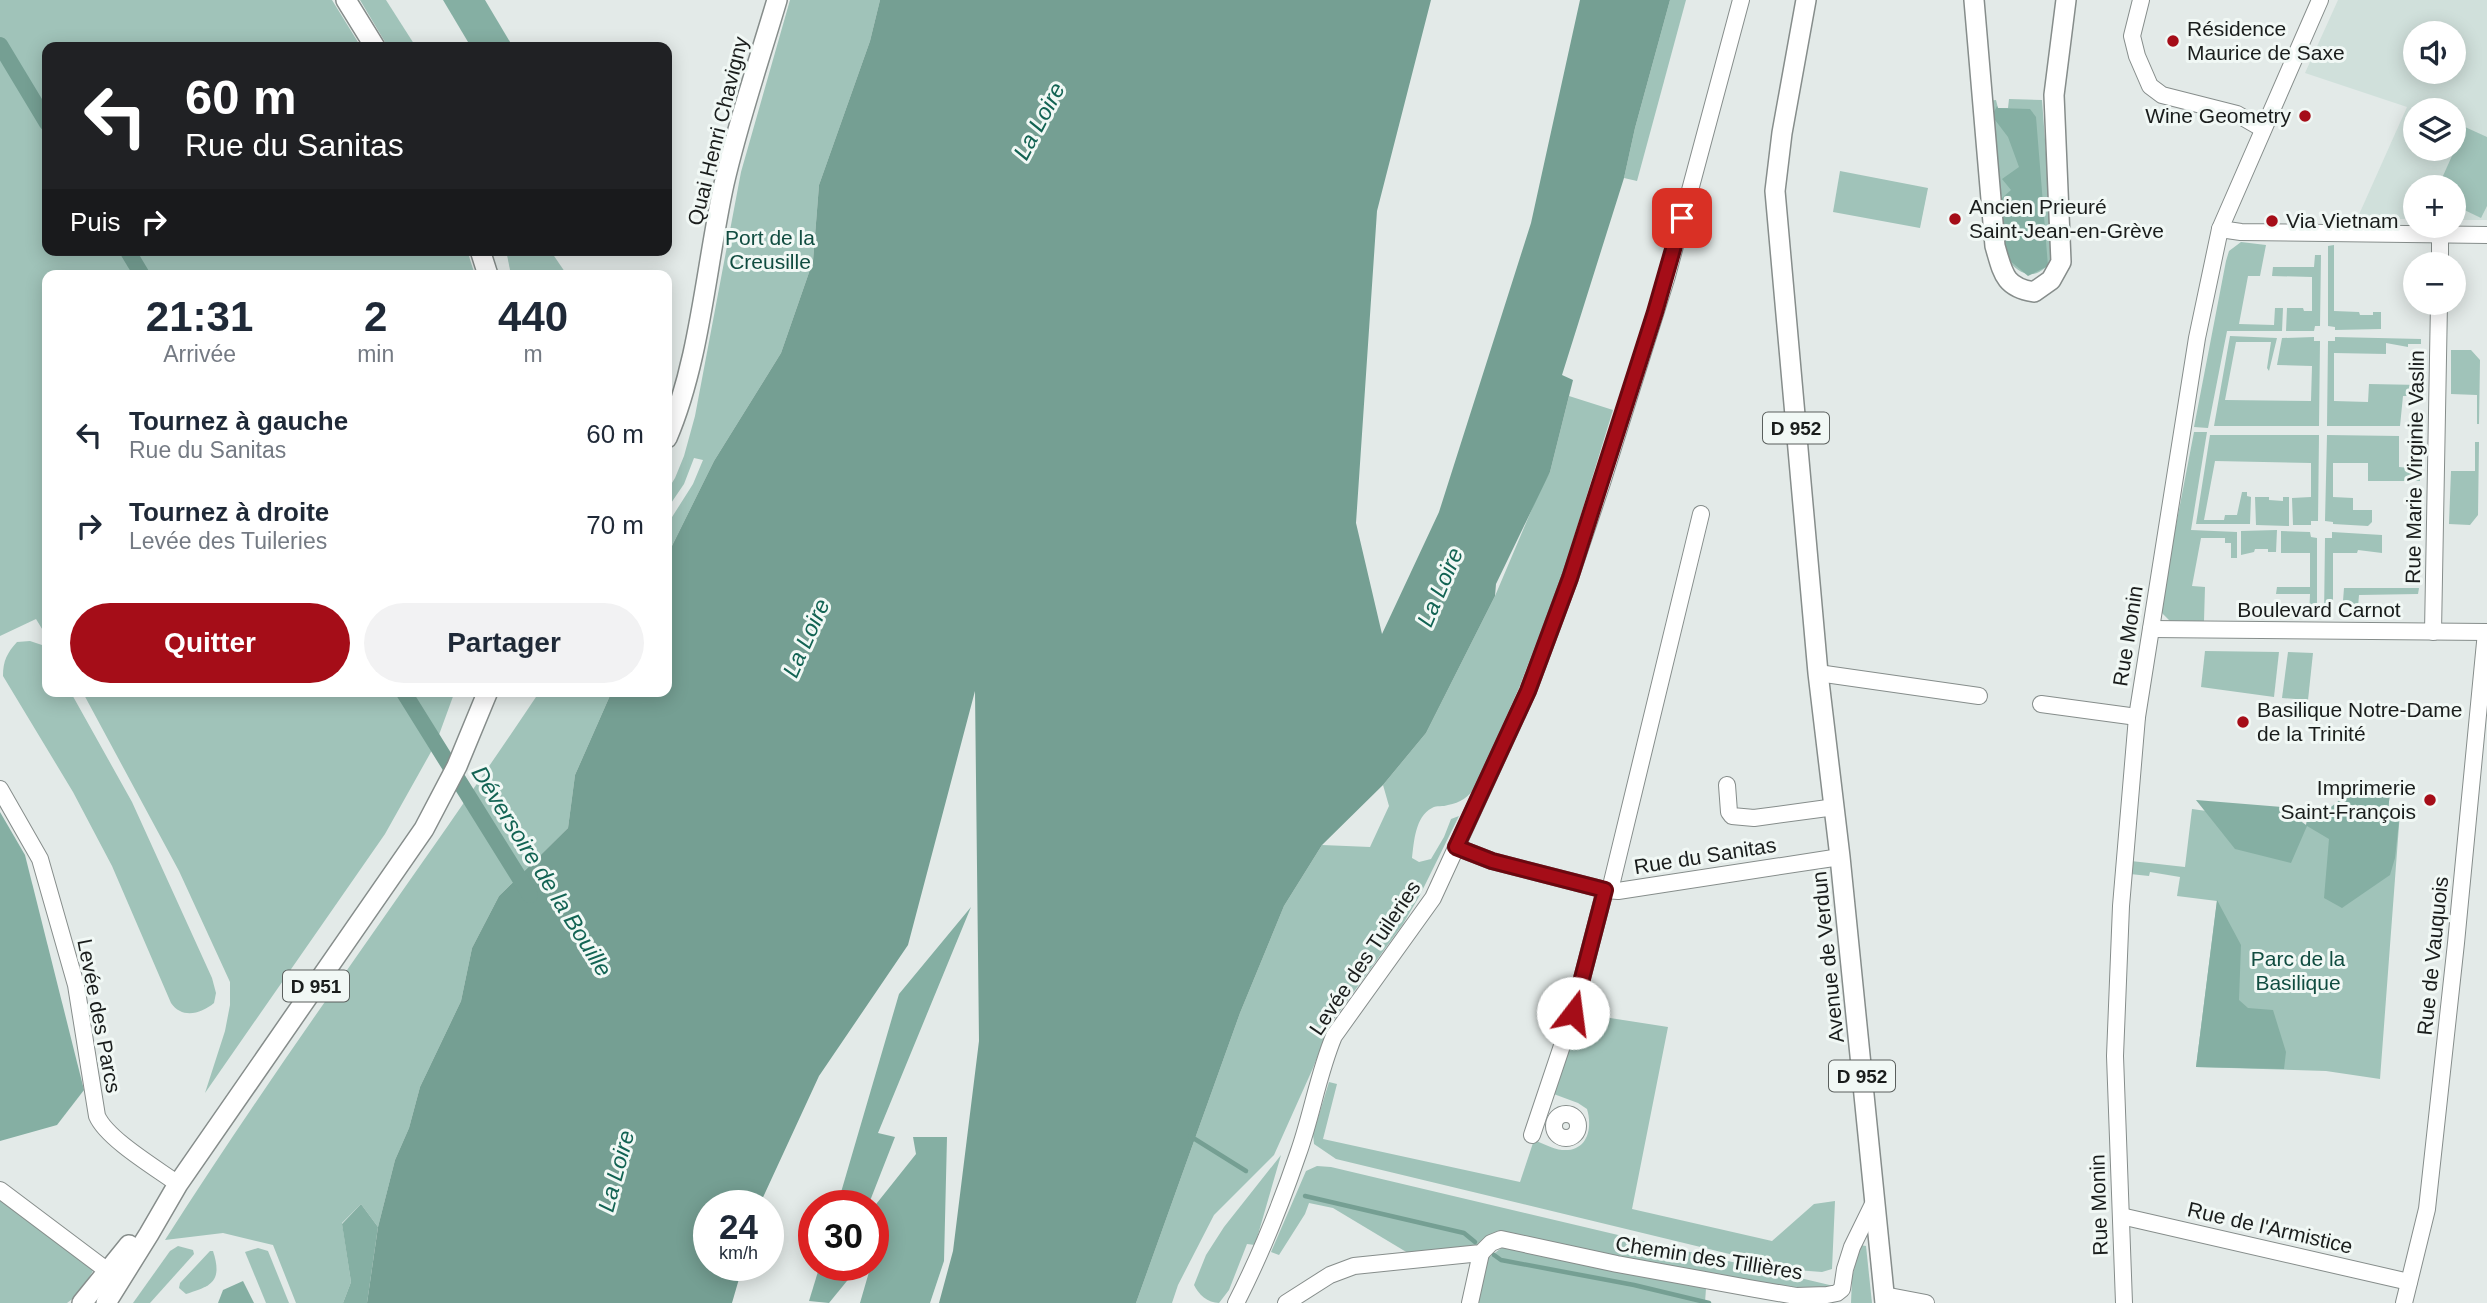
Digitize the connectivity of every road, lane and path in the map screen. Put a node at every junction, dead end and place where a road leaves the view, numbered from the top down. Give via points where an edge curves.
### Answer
1 (346, 0) edge
2 (777, 0) edge
3 (1741, 0) edge
4 (1806, 0) edge
5 (1974, 0) edge
6 (2066, 0) edge
7 (2141, 0) edge
8 (2320, 0) edge
9 (372, 42) edge
10 (2263, 129) junction
11 (2220, 229) junction
12 (2403, 234) edge
13 (2466, 235) edge
14 (2487, 235) edge
15 (2439, 315) edge
16 (672, 424) edge
17 (1701, 514) dead end
18 (2151, 629) junction
19 (2433, 632) junction
20 (2486, 632) edge
21 (1818, 674) junction
22 (1979, 696) dead end
23 (485, 697) edge
24 (2041, 704) dead end
25 (2137, 717) junction
26 (2481, 748) edge
27 (1727, 785) dead end
28 (0, 789) edge
29 (1835, 807) junction
30 (1456, 847) junction
31 (1840, 857) junction
32 (1608, 890) junction
33 (1541, 1110) junction
34 (1555, 1120) dead end
35 (1532, 1135) dead end
36 (178, 1184) junction
37 (0, 1190) edge
38 (1875, 1200) junction
39 (2121, 1216) junction
40 (1480, 1253) junction
41 (109, 1272) junction
42 (2409, 1282) junction
43 (1840, 1298) edge
44 (1885, 1299) edge
45 (82, 1303) edge
46 (106, 1303) edge
47 (1236, 1303) edge
48 (1286, 1303) edge
49 (1470, 1303) edge
50 (1926, 1303) edge
51 (2124, 1303) edge
52 (2404, 1303) edge

1 - 9 main road
2 - 16 main road, Quai Henri Chavigny via 731,158
3 - 30 street, Levée des Tuileries via 1667,276 1574,566 1528,691
4 - 21 main road, D 952 via 1775,191
5 - 6 main road via 1995,246 2003,275 2017,289 2034,292 2051,279 2061,262 2054,95
7 - 10 street via 2132,36 2150,86 2162,95 2236,114
8 - 10 street, Rue Monin
10 - 11 street, Rue Monin
11 - 12 street
11 - 18 street, Rue Monin via 2197,338
13 - 14 street
15 - 19 street, Rue Marie Virginie Vaslin
17 - 32 street
18 - 19 street, Boulevard Carnot
18 - 25 street, Rue Monin
19 - 20 street, Boulevard Carnot
20 - 26 street, Rue de Vauquois
21 - 22 street
21 - 29 main road, D 952
23 - 36 main road, D 951 via 457,766 424,829
24 - 25 street
25 - 39 street, Rue Monin via 2120,906 2115,1056
26 - 42 street, Rue de Vauquois via 2427,1209
27 - 29 street via 1732,816 1754,818
28 - 36 street, Levée des Parcs via 40,859 76,985 97,1116 111,1135
29 - 31 main road, D 952
30 - 32 street, Rue du Sanitas via 1492,861
30 - 47 street, Levée des Tuileries via 1433,898 1334,1036 1298,1153
31 - 32 street, Rue du Sanitas
31 - 38 main road, Avenue de Verdun / D 952
32 - 33 street
33 - 34 street
33 - 35 street
36 - 41 main road, D 951
36 - 46 main road, D 951
37 - 41 street
38 - 43 street, Chemin des Tillières via 1845,1269
38 - 44 main road, Avenue de Verdun / D 952
39 - 42 street, Rue de l'Armistice
39 - 51 street, Rue Monin
40 - 43 street, Chemin des Tillières via 1496,1240 1507,1240 1761,1290
40 - 48 street, Chemin des Tillières via 1354,1266 1330,1275
40 - 49 street
41 - 45 main road, D 951
42 - 52 street, Rue de Vauquois
44 - 50 street

